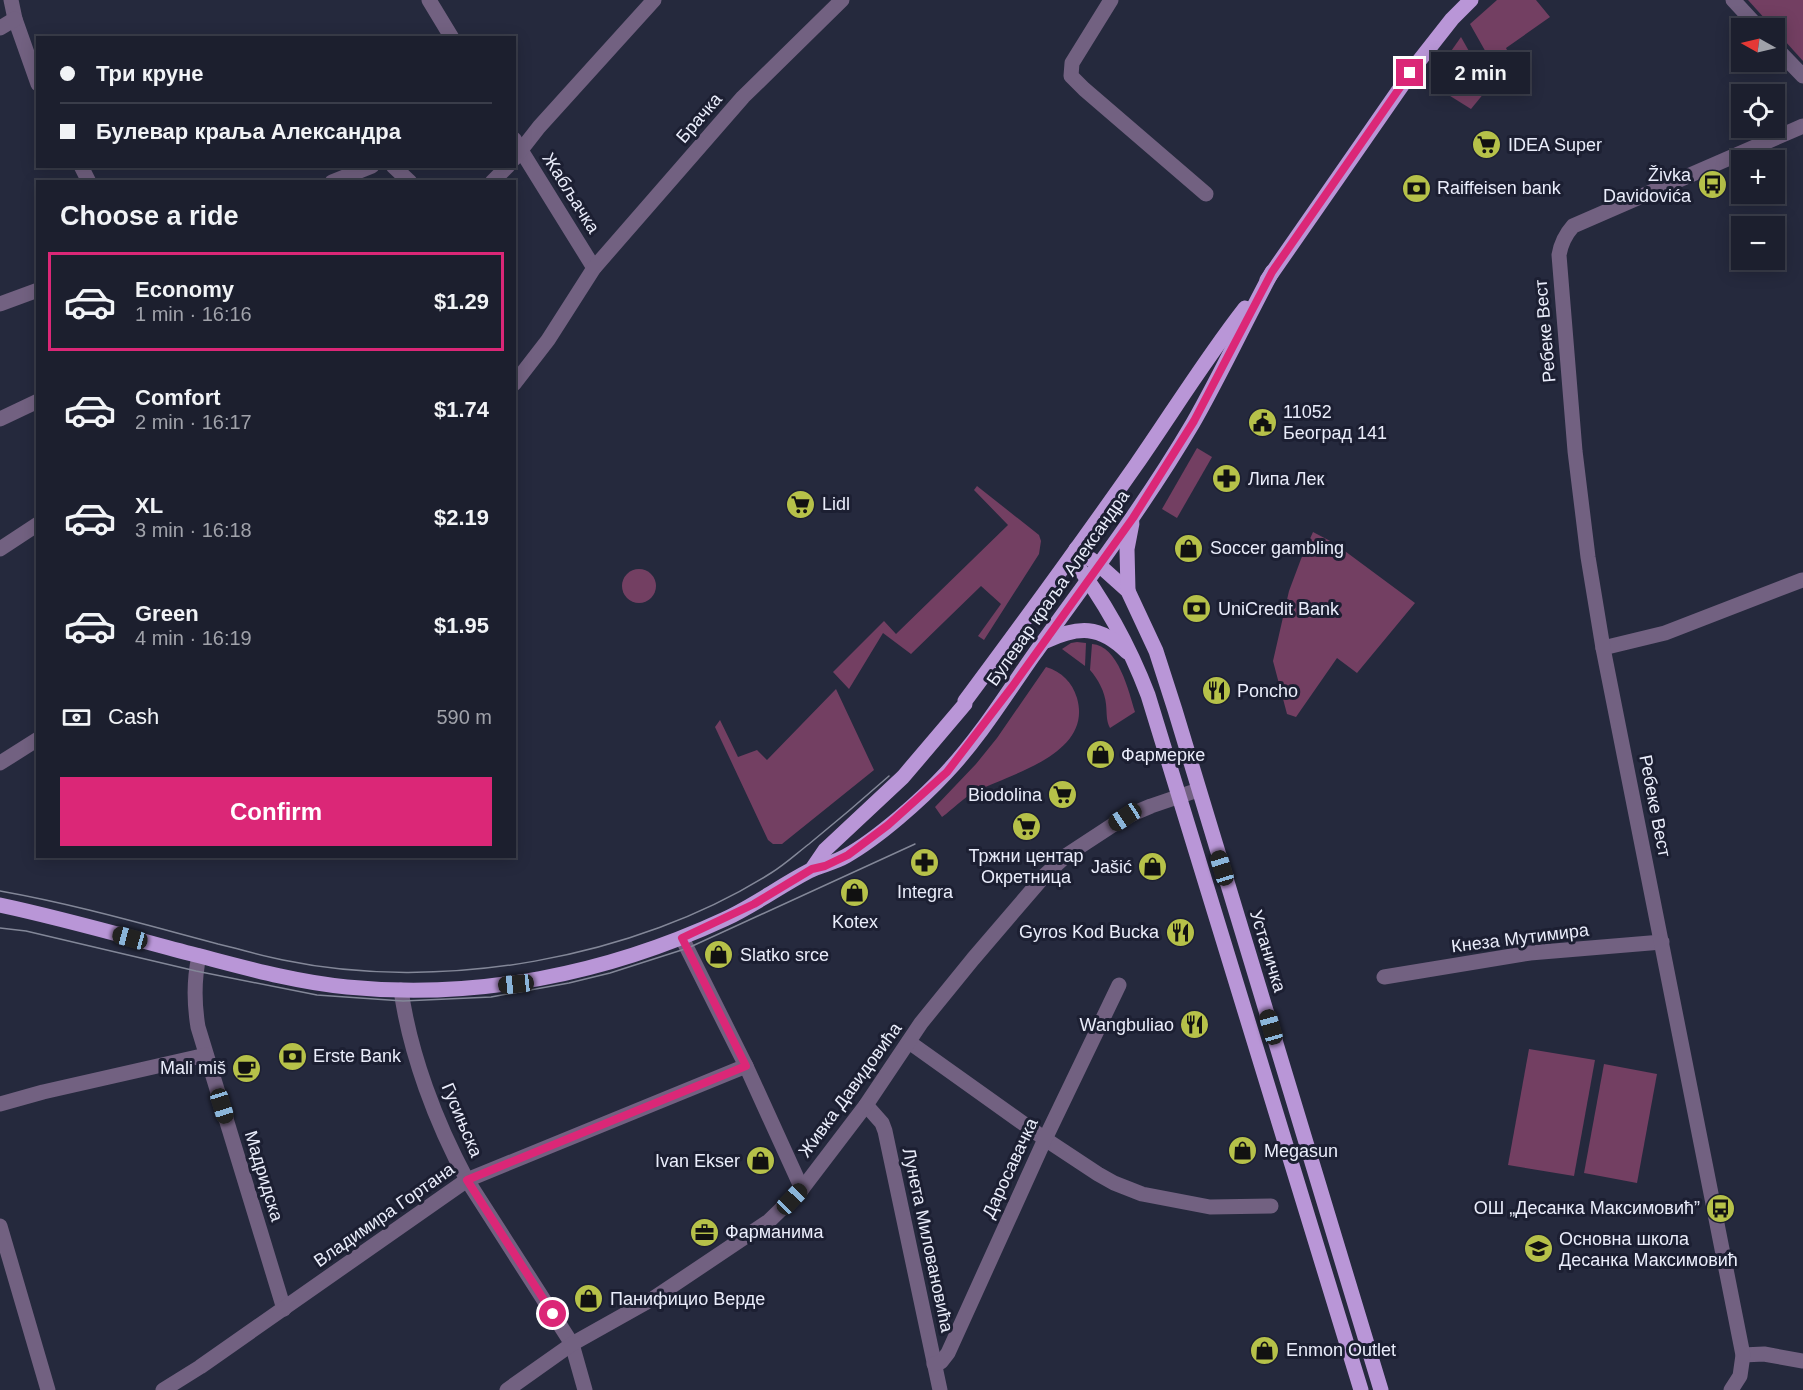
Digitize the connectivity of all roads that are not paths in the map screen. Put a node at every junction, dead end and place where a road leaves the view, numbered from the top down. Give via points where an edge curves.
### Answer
1 (11, 0) edge
2 (429, 0) edge
3 (654, 0) edge
4 (842, 0) edge
5 (1111, 0) edge
6 (1471, 0) edge
7 (1733, 0) edge
8 (1750, 18) edge
9 (15, 19) junction
10 (0, 28) edge
11 (451, 36) edge
12 (1785, 57) edge
13 (1803, 76) edge
14 (36, 78) edge
15 (1803, 126) edge
16 (517, 149) edge
17 (367, 168) edge
18 (395, 168) edge
19 (506, 168) edge
20 (337, 180) edge
21 (408, 180) edge
22 (494, 180) edge
23 (1206, 194) dead end
24 (594, 268) junction
25 (1272, 272) junction
26 (36, 291) edge
27 (0, 304) edge
28 (516, 381) edge
29 (36, 402) edge
30 (0, 419) edge
31 (1133, 518) junction
32 (36, 525) edge
33 (0, 549) edge
34 (1073, 553) junction
35 (1099, 565) junction
36 (1088, 580) junction
37 (1802, 580) edge
38 (1128, 591) junction
39 (1043, 642) junction
40 (1603, 648) junction
41 (1133, 659) junction
42 (36, 740) edge
43 (0, 763) edge
44 (1198, 790) junction
45 (1179, 796) junction
46 (812, 869) junction
47 (0, 905) edge
48 (682, 938) junction
49 (1662, 942) junction
50 (200, 956) junction
51 (1384, 977) dead end
52 (1119, 985) dead end
53 (401, 990) junction
54 (909, 1042) junction
55 (206, 1055) junction
56 (746, 1066) junction
57 (0, 1104) edge
58 (866, 1105) junction
59 (1045, 1139) junction
60 (467, 1180) junction
61 (802, 1189) junction
62 (1271, 1206) dead end
63 (0, 1226) edge
64 (284, 1309) junction
65 (572, 1344) junction
66 (1743, 1355) junction
67 (1803, 1361) edge
68 (934, 1364) junction
69 (48, 1390) edge
70 (163, 1390) edge
71 (507, 1390) edge
72 (585, 1390) edge
73 (940, 1390) edge
74 (1361, 1390) edge
75 (1381, 1390) edge
76 (1731, 1390) edge

1 - 9 street
2 - 11 street
3 - 16 street
4 - 24 street, Брачка via 743,97
5 - 23 street via 1072,63 1071,76
6 - 25 main road, Булевар краља Александра via 1419,61
7 - 8 street
9 - 10 street
9 - 14 street
12 - 13 street
15 - 40 street, Ребеке Вест via 1573,226 1561,245 1559,267 1575,452
16 - 24 street, Жабљачка
17 - 20 street
18 - 21 street
19 - 22 street
24 - 28 street, Брачка
25 - 31 main road, Булевар краља Александра via 1194,421
25 - 34 main road, Булевар краља Александра via 1223,336
26 - 27 street
29 - 30 street
31 - 35 main road, Булевар краља Александра
31 - 38 main road via 1127,549
32 - 33 street
34 - 35 main road, Устаничка
34 - 36 main road
34 - 46 main road, Булевар краља Александра via 935,741 903,777 825,850
35 - 36 main road, Булевар краља Александра
35 - 38 main road, Устаничка
36 - 39 main road, Булевар краља Александра
36 - 41 main road
37 - 40 street via 1665,633
38 - 44 main road, Устаничка via 1156,651
39 - 41 main road via 1070,631 1088,630 1112,639
39 - 46 main road, Булевар краља Александра via 947,772 862,845 830,864
40 - 49 street, Ребеке Вест
41 - 45 main road
42 - 43 street
44 - 45 street, Живка Давидовића
44 - 75 main road, Устаничка
45 - 54 street, Живка Давидовића via 1125,817 1067,855 1045,875 945,993
45 - 74 main road
46 - 48 main road, Булевар краља Александра via 754,904
47 - 50 main road, Булевар краља Александра
48 - 53 main road, Булевар краља Александра via 607,964 542,979 467,988
48 - 56 street
49 - 51 street, Кнеза Мутимира via 1530,953
49 - 66 street, Ребеке Вест
50 - 53 main road, Булевар краља Александра via 309,982
50 - 55 street, Мадридска via 195,1004
52 - 59 street, Даросавачка
53 - 60 street, Гусињска via 424,1082
54 - 58 street, Живка Давидовића
54 - 59 street
55 - 57 street
55 - 64 street, Мадридска
56 - 60 street, Владимира Гортана
56 - 61 street
58 - 61 street, Живка Давидовића
58 - 68 street, Лунета Миловановића via 885,1131
59 - 62 street via 1098,1174 1135,1192 1210,1207
59 - 68 street, Даросавачка via 948,1353
60 - 64 street, Владимира Гортана
60 - 65 street, Гусињска
61 - 65 street, Живка Давидовића via 770,1221 654,1298
63 - 69 street
64 - 70 street, Владимира Гортана
65 - 71 street, Живка Давидовића
65 - 72 street, Гусињска
66 - 67 street via 1764,1354
66 - 76 street, Ребеке Вест via 1740,1376
68 - 73 street, Лунета Миловановића

